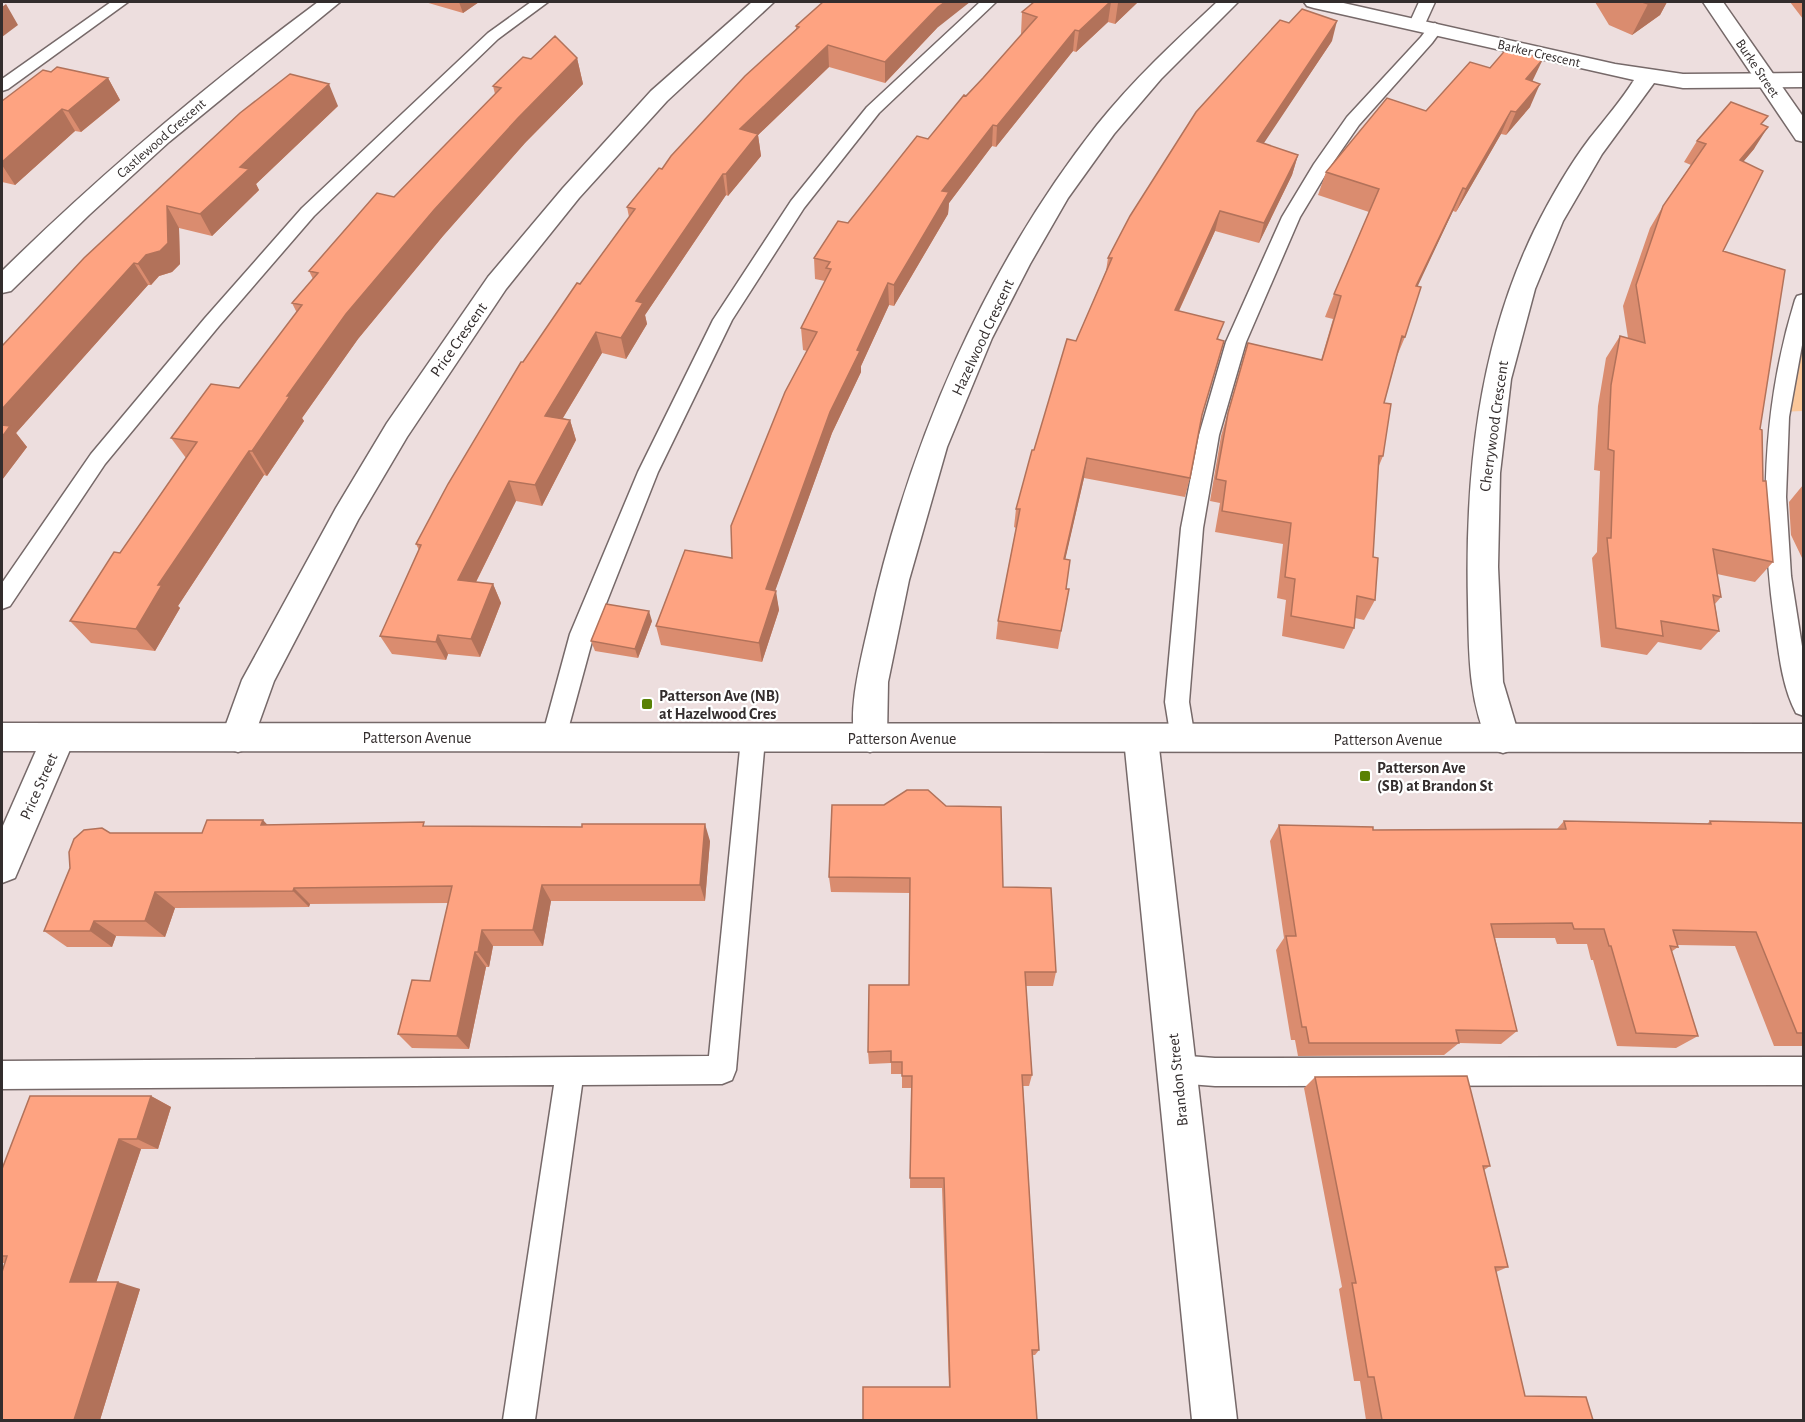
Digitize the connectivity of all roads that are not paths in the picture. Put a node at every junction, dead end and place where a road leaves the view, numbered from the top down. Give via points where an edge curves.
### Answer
1 (120, 2) edge
2 (330, 2) edge
3 (540, 2) edge
4 (764, 2) edge
5 (988, 2) edge
6 (1228, 2) edge
7 (1314, 2) edge
8 (1427, 2) edge
9 (1713, 2) edge
10 (1426, 26) junction
11 (1648, 76) junction
12 (1803, 80) edge
13 (1767, 81) junction
14 (2, 86) edge
15 (1803, 135) edge
16 (2, 285) edge
17 (1803, 300) edge
18 (2, 600) edge
19 (1803, 706) edge
20 (2, 737) edge
21 (554, 737) junction
22 (58, 738) junction
23 (238, 738) junction
24 (870, 738) junction
25 (1803, 738) edge
26 (753, 739) junction
27 (1141, 739) junction
28 (1183, 739) junction
29 (1503, 739) junction
30 (2, 867) edge
31 (1176, 1069) junction
32 (570, 1071) junction
33 (1803, 1071) edge
34 (2, 1075) edge
35 (519, 1420) edge
36 (1215, 1420) edge

1 - 14 lane
2 - 16 street, Castlewood Crescent via 219,87 61,225
3 - 18 lane via 494,36 308,212 98,459
4 - 23 street, Price Crescent via 659,96 497,283 397,430 346,516 258,680
5 - 21 lane via 873,110 797,205 723,320 648,472 582,634
6 - 24 street, Hazelwood Crescent via 1153,74 1099,138 1057,196 979,338 933,447 894,580 872,682
7 - 10 street, Barker Crescent
8 - 10 lane
9 - 13 street, Burke Street
10 - 11 street, Barker Crescent
10 - 28 lane via 1427,40 1353,121 1291,217 1236,342 1209,435 1192,528 1177,702
11 - 13 street, Barker Crescent via 1683,81
11 - 29 street, Cherrywood Crescent via 1591,154 1562,203 1522,289 1506,340 1488,444 1482,567 1488,688
12 - 13 street, Barker Crescent
13 - 15 street, Burke Street
17 - 19 lane via 1785,364 1775,491 1780,581 1794,675
20 - 22 street, Patterson Avenue
21 - 23 street, Patterson Avenue
21 - 26 street, Patterson Avenue
22 - 23 street, Patterson Avenue
22 - 30 street, Price Street
24 - 26 street, Patterson Avenue
24 - 27 street, Patterson Avenue
25 - 29 street, Patterson Avenue
26 - 32 lane via 722,1070
27 - 28 street, Patterson Avenue
27 - 31 street, Brandon Street
28 - 29 street, Patterson Avenue
31 - 33 lane
31 - 36 street, Brandon Street
32 - 34 lane
32 - 35 lane

